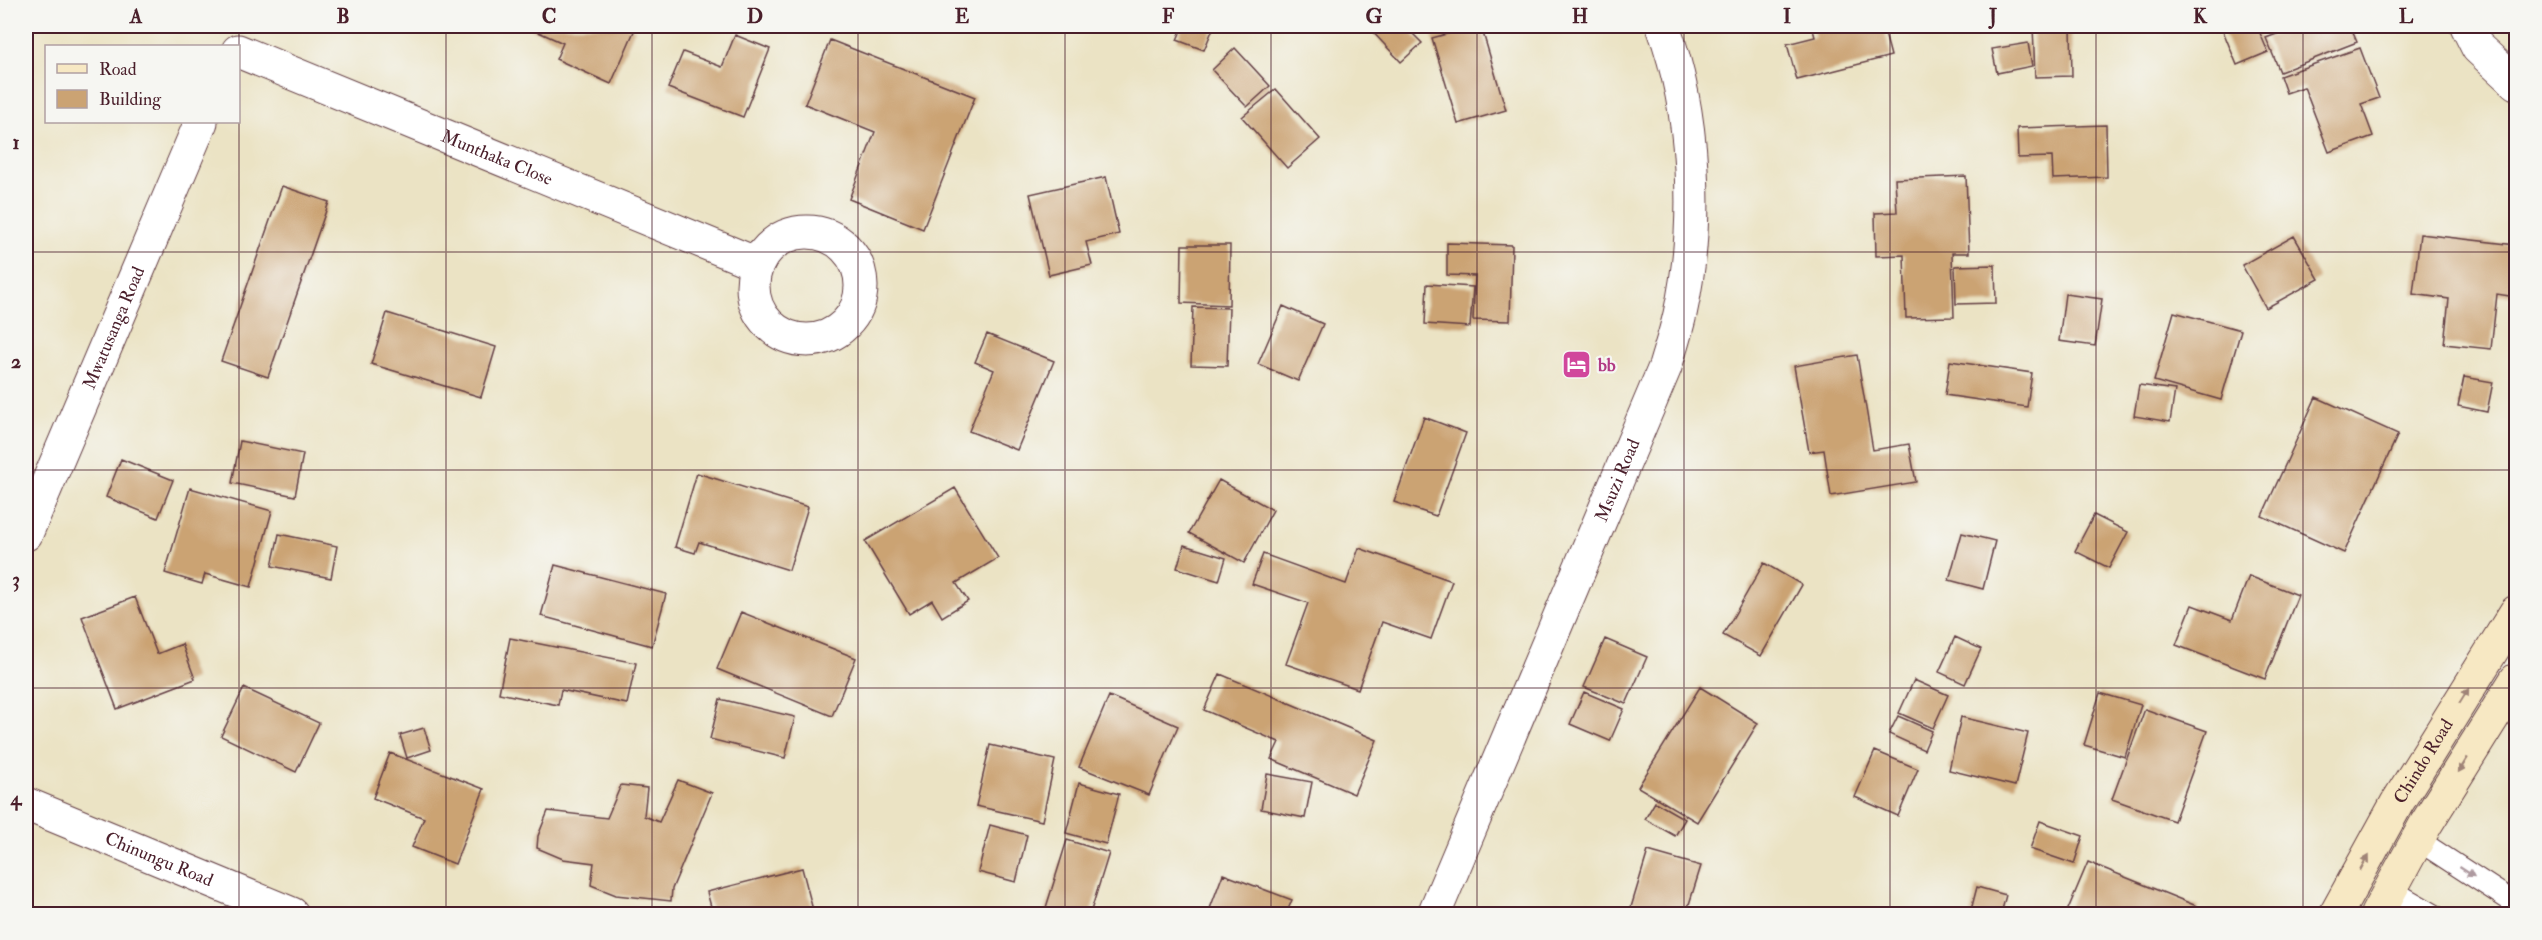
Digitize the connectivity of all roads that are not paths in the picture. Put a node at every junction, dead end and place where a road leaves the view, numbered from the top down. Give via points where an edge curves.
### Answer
1 (242, 26) edge
2 (1663, 26) edge
3 (2467, 26) edge
4 (233, 45) edge
5 (240, 52) edge
6 (2517, 83) edge
7 (201, 123) edge
8 (757, 264) dead end
9 (26, 534) edge
10 (2517, 612) edge
11 (2517, 680) edge
12 (26, 804) edge
13 (2418, 840) junction
14 (2384, 902) edge
15 (2517, 904) edge
16 (292, 915) edge
17 (1434, 915) edge
18 (2336, 915) edge
19 (2433, 915) edge

1 - 4 street
2 - 17 street, Msuzi Road via 1682,94 1689,148 1688,266 1680,314 1665,367
3 - 6 street via 2478,48
5 - 8 street, Munthaka Close
7 - 9 street, Mwatusanga Road
18 -> 10 main road, Chindo Road via 2397,803
11 -> 13 main road, Chindo Road
12 - 16 street, Chinungu Road
13 - 14 main road, Chindo Road
13 -> 15 lane
14 - 19 lane

